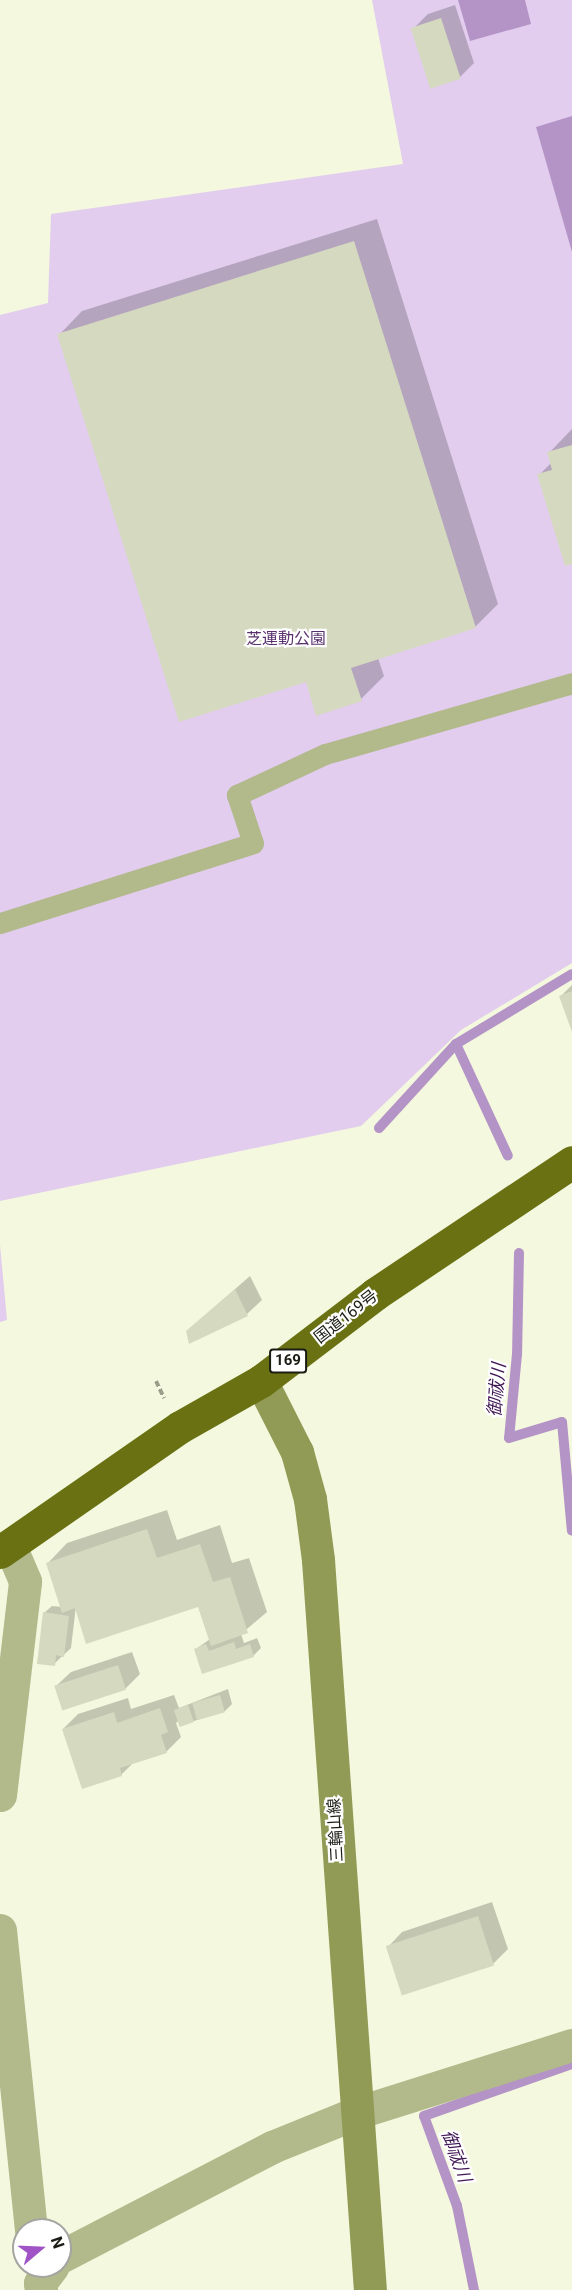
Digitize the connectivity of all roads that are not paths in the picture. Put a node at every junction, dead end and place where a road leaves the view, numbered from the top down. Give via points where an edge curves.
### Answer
1 (572, 683) edge
2 (0, 923) edge
3 (572, 1162) edge
4 (261, 1381) junction
5 (5, 1548) edge
6 (0, 1795) edge
7 (0, 1930) edge
8 (572, 2045) edge
9 (356, 2113) junction
10 (30, 2218) edge
11 (72, 2251) edge
12 (370, 2290) edge

1 - 2 lane via 326,754 237,795 253,843
3 - 4 highway, 国道169号 / 169 via 375,1294
4 - 5 highway, 国道169号 / 169 via 180,1427
4 - 9 main road, 三輪山線 via 297,1452 312,1519
5 - 6 street via 25,1581
7 - 10 street
8 - 9 street
9 - 11 street via 272,2147
9 - 12 main road, 三輪山線

